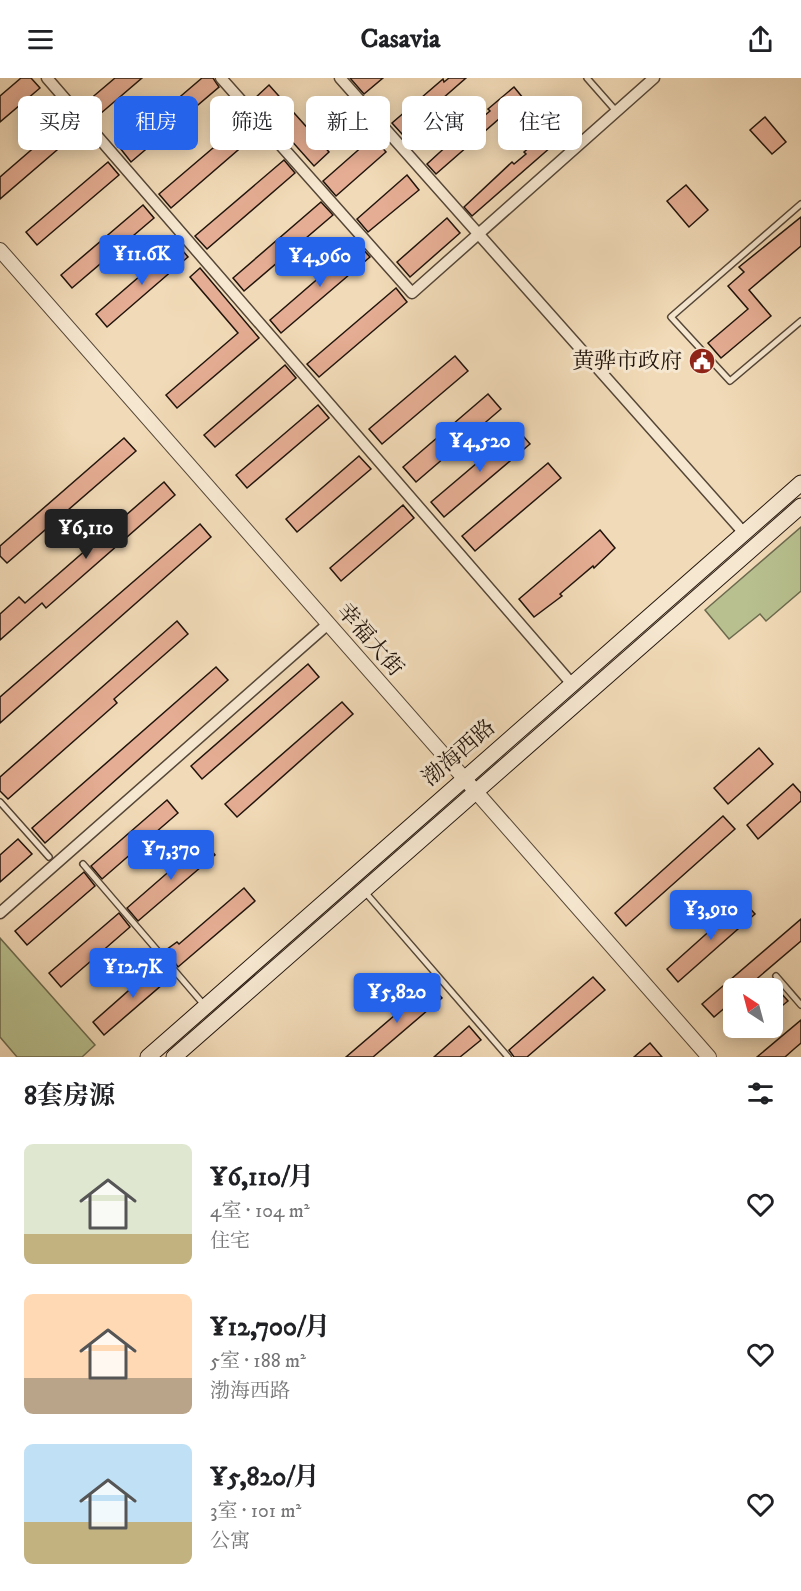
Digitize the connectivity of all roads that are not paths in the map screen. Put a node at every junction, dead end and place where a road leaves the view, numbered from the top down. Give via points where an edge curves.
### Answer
1 (46, 78) edge
2 (220, 78) edge
3 (340, 78) edge
4 (587, 78) edge
5 (654, 78) edge
6 (616, 111) junction
7 (801, 204) edge
8 (477, 234) junction
9 (0, 250) edge
10 (801, 321) edge
11 (801, 483) edge
12 (801, 506) edge
13 (744, 532) junction
14 (328, 624) junction
15 (572, 684) junction
16 (464, 779) junction
17 (475, 793) junction
18 (0, 802) edge
19 (49, 857) dead end
20 (83, 864) dead end
21 (364, 890) junction
22 (0, 913) edge
23 (776, 976) dead end
24 (801, 1005) edge
25 (205, 1006) junction
26 (148, 1057) edge
27 (174, 1057) edge
28 (508, 1057) edge
29 (709, 1057) edge

1 - 15 street
2 - 8 street via 412,293
3 - 8 street
4 - 6 lane
5 - 6 street
6 - 8 street
7 - 10 lane via 671,317 730,381
8 - 13 street
9 - 14 street, 幸福大街
11 - 13 main road, 渤海西路
12 - 17 main road, 渤海西路
13 - 15 main road, 渤海西路
14 - 16 street, 幸福大街
14 - 22 street
15 - 16 main road, 渤海西路
16 - 17 street, 幸福大街
16 - 25 main road, 渤海西路
17 - 21 main road, 渤海西路
17 - 29 street, 幸福大街
18 - 19 lane
20 - 25 lane
21 - 27 main road, 渤海西路
21 - 28 lane
23 - 24 lane
25 - 26 main road, 渤海西路

